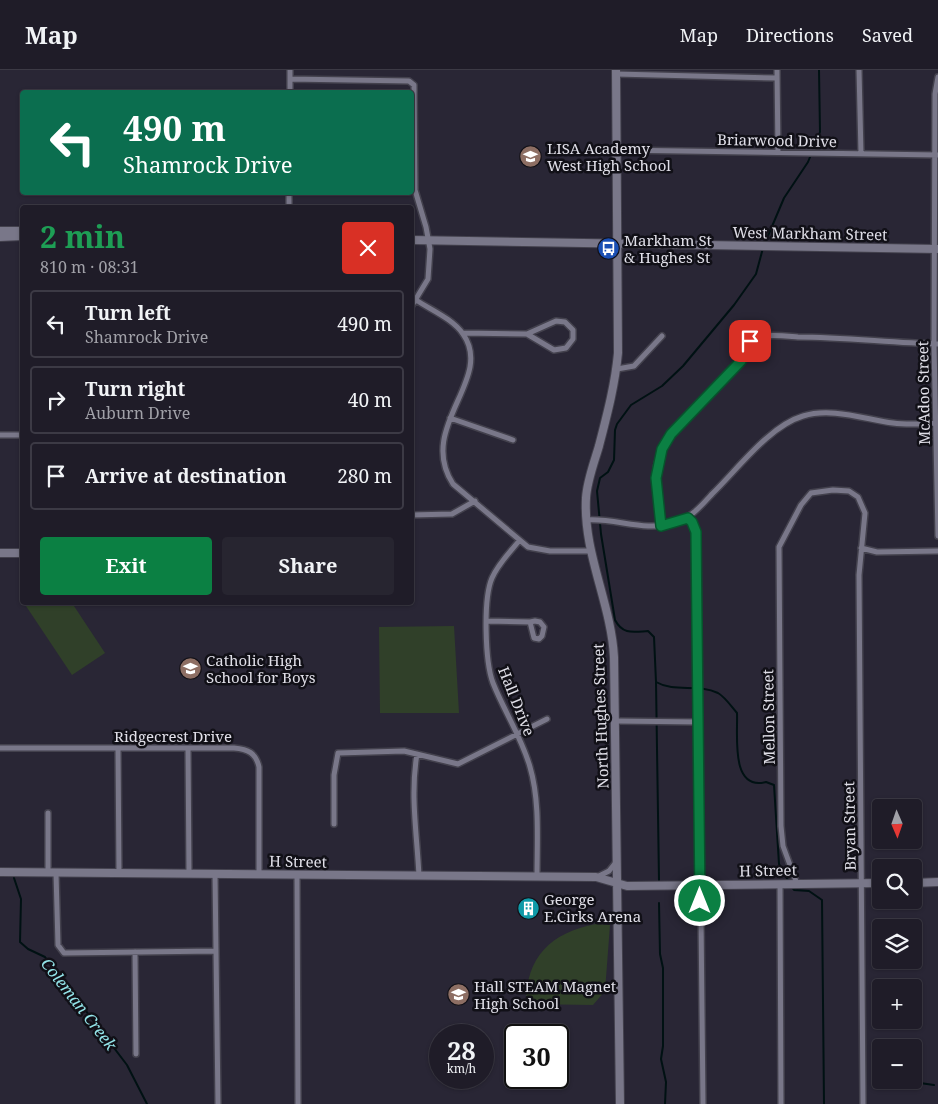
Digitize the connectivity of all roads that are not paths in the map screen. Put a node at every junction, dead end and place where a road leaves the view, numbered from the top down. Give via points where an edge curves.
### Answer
1 (290, 70) edge
2 (777, 70) edge
3 (860, 70) edge
4 (616, 72) edge
5 (777, 78) junction
6 (290, 79) junction
7 (938, 79) edge
8 (290, 90) edge
9 (414, 90) edge
10 (414, 92) edge
11 (414, 126) edge
12 (617, 150) junction
13 (778, 152) junction
14 (861, 153) junction
15 (937, 155) edge
16 (414, 169) edge
17 (0, 227) edge
18 (0, 231) edge
19 (12, 231) junction
20 (20, 232) edge
21 (20, 236) edge
22 (0, 237) edge
23 (414, 240) edge
24 (429, 241) junction
25 (617, 243) junction
26 (936, 249) edge
27 (416, 300) junction
28 (414, 303) edge
29 (463, 334) junction
30 (526, 334) junction
31 (662, 336) dead end
32 (936, 344) edge
33 (617, 369) junction
34 (450, 418) junction
35 (937, 423) edge
36 (0, 435) edge
37 (20, 435) edge
38 (513, 440) dead end
39 (475, 501) junction
40 (414, 515) edge
41 (688, 518) junction
42 (595, 519) junction
43 (661, 526) junction
44 (938, 536) edge
45 (518, 541) junction
46 (779, 547) joint
47 (861, 548) junction
48 (591, 551) junction
49 (938, 551) edge
50 (0, 553) edge
51 (20, 553) edge
52 (487, 621) junction
53 (530, 622) dead end
54 (547, 719) dead end
55 (616, 721) junction
56 (698, 722) junction
57 (517, 735) junction
58 (0, 748) edge
59 (118, 749) junction
60 (188, 749) junction
61 (417, 754) junction
62 (48, 813) dead end
63 (334, 824) dead end
64 (617, 860) junction
65 (0, 872) edge
66 (52, 873) junction
67 (119, 873) junction
68 (189, 873) junction
69 (215, 874) junction
70 (259, 874) junction
71 (297, 875) junction
72 (419, 876) junction
73 (537, 877) junction
74 (596, 877) junction
75 (938, 882) edge
76 (862, 883) junction
77 (872, 883) edge
78 (922, 883) edge
79 (618, 884) junction
80 (782, 884) junction
81 (795, 884) junction
82 (700, 885) junction
83 (216, 951) junction
84 (135, 952) junction
85 (136, 1054) dead end
86 (218, 1104) edge
87 (298, 1104) edge
88 (620, 1104) edge
89 (703, 1104) edge
90 (781, 1104) edge
91 (863, 1104) edge

1 - 6 street
2 - 5 street
3 - 14 street
4 - 5 street
4 - 12 street, North Hughes Street
5 - 13 street
6 - 8 street
6 - 9 street via 412,82
7 - 15 street, McAdoo Street via 935,94
10 - 11 street
12 - 13 street, Briarwood Drive
12 - 25 street, North Hughes Street
13 - 14 street, Briarwood Drive
14 - 15 street, Briarwood Drive
15 - 26 street, McAdoo Street
16 - 24 street via 416,197
17 - 19 street
18 - 19 street
19 - 20 street
21 - 22 street
23 - 24 street, West Markham Street
24 - 25 street, West Markham Street
24 - 27 street via 428,279
25 - 26 street, West Markham Street
25 - 33 street, North Hughes Street
26 - 32 street, McAdoo Street
27 - 28 street
27 - 29 street
29 - 30 street
29 - 34 street via 469,347 470,369
30 - 30 street via 558,350 569,346 574,336 571,327 560,321
31 - 33 street via 634,366
32 - 35 street, McAdoo Street
32 - 43 street via 896,344 845,337 759,336 750,341 741,361 671,434 662,449 656,478
33 - 42 street, North Hughes Street via 587,490
34 - 38 street
34 - 39 street via 442,447 446,470 458,490
35 - 41 street via 893,423 826,412 802,416 772,434
35 - 44 street, McAdoo Street
36 - 37 street
39 - 40 street via 452,514
39 - 45 street
41 - 43 street
41 - 56 street via 695,528 697,542
42 - 43 street
42 - 48 street, North Hughes Street
45 - 48 street via 540,550
45 - 52 street, Hall Drive via 492,578
46 - 47 street, Bryan Street via 806,497 814,492 833,490 852,493 862,504 865,513
46 - 81 street, Mellon Street via 781,826 783,846
47 - 49 street via 878,552
47 - 76 street, Bryan Street
48 - 55 street, North Hughes Street via 613,643
50 - 51 street
52 - 53 street
52 - 57 street, Hall Drive via 490,675
54 - 57 street
55 - 56 street
55 - 64 street, North Hughes Street
56 - 82 street
57 - 61 street via 458,764
57 - 73 street, Hall Drive via 533,778
58 - 59 street, Ridgecrest Drive
59 - 60 street, Ridgecrest Drive
59 - 67 street
60 - 68 street
60 - 70 street, Ridgecrest Drive via 241,749 250,751 256,758 259,771
61 - 63 street via 404,751 338,753 334,775
61 - 72 street via 413,818
62 - 66 street
64 - 74 street via 609,871
64 - 79 street, North Hughes Street
65 - 66 street, H Street
66 - 67 street, H Street
66 - 84 street via 60,951
67 - 68 street, H Street
68 - 69 street, H Street
69 - 70 street, H Street
69 - 83 street
70 - 71 street, H Street
71 - 72 street, H Street
71 - 87 street
72 - 73 street, H Street
73 - 74 street, H Street
74 - 79 street, H Street
75 - 78 street
76 - 77 street, H Street
76 - 81 street, H Street
76 - 91 street, Bryan Street
79 - 82 street, H Street
79 - 88 street, North Hughes Street
80 - 81 street, H Street
80 - 82 street, H Street
80 - 90 street
82 - 89 street
83 - 84 street
83 - 86 street
84 - 85 street

